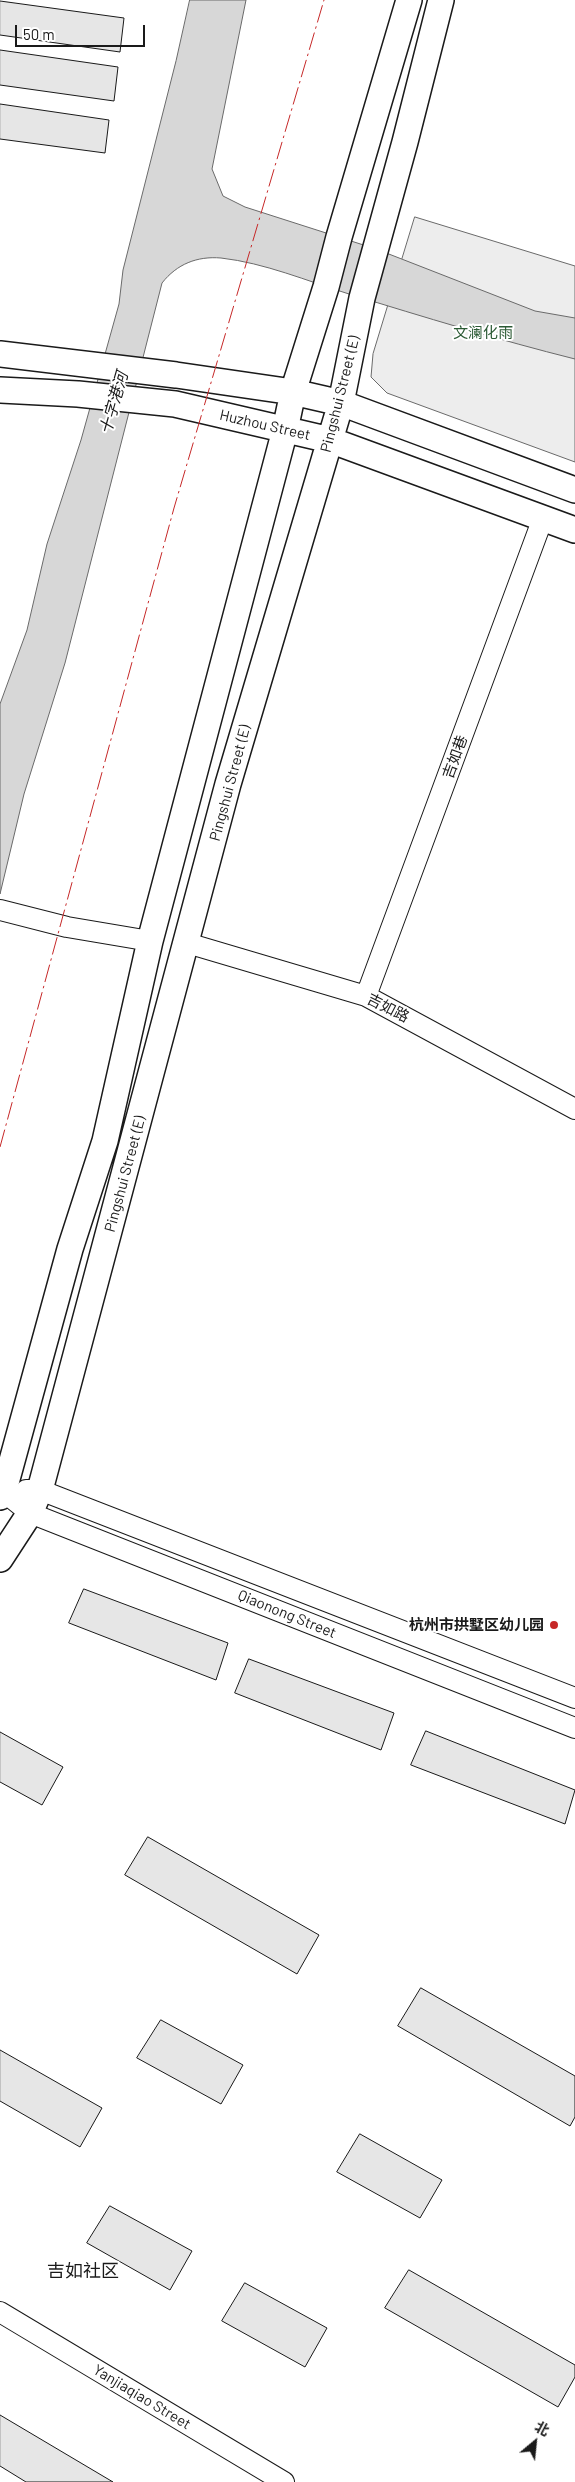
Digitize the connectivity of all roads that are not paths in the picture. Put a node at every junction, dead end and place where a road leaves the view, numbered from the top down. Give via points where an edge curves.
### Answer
1 (409, 0) edge
2 (441, 0) edge
3 (0, 354) edge
4 (0, 390) edge
5 (293, 392) junction
6 (341, 403) junction
7 (285, 430) junction
8 (330, 440) junction
9 (575, 490) edge
10 (543, 518) junction
11 (575, 530) edge
12 (0, 910) edge
13 (150, 941) junction
14 (187, 943) junction
15 (366, 996) junction
16 (575, 1109) edge
17 (1, 1492) edge
18 (35, 1501) junction
19 (0, 1559) edge
20 (575, 1698) edge
21 (575, 1728) edge
22 (0, 2312) edge
23 (284, 2482) edge

1 - 5 main road, Pingshui Street (E)
2 - 6 main road, Pingshui Street (E) via 362,298
3 - 5 main road
4 - 7 main road, Huzhou Street via 175,404
5 - 6 main road
5 - 7 main road, Pingshui Street (E)
6 - 8 main road, Pingshui Street (E)
6 - 9 main road
7 - 8 main road, Huzhou Street
7 - 13 main road, Pingshui Street (E)
8 - 10 main road, Huzhou Street
8 - 14 main road, Pingshui Street (E) via 228,784
10 - 11 main road, Huzhou Street
10 - 15 street, 吉如巷
12 - 13 street via 67,927
13 - 17 main road, Pingshui Street (E) via 105,1141 70,1249
14 - 15 street, 吉如路
14 - 18 main road, Pingshui Street (E)
15 - 16 street, 吉如路
17 - 18 street, Qiaonong Street
18 - 19 main road, Pingshui Street (E)
18 - 20 street, Qiaonong Street
18 - 21 street, Qiaonong Street
22 - 23 street, Yanjiaqiao Street

